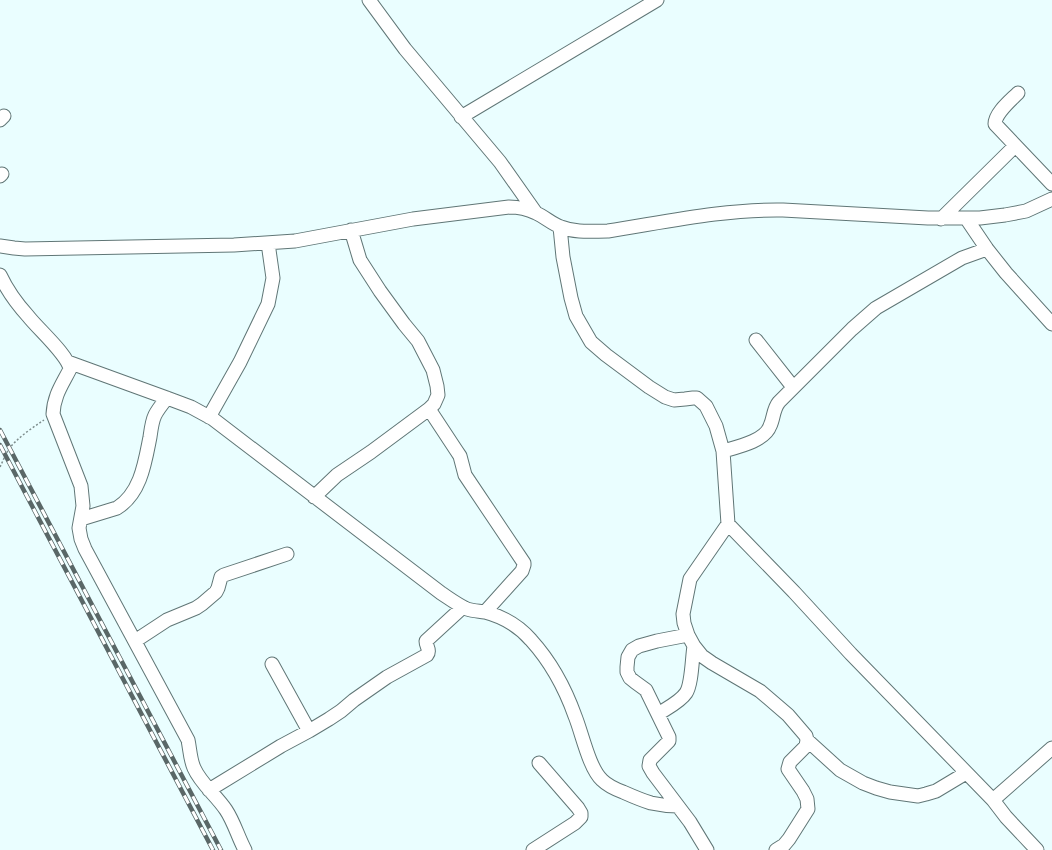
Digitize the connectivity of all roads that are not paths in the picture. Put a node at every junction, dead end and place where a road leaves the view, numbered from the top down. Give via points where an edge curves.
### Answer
1 (369, 0) edge
2 (657, 0) edge
3 (1018, 93) dead end
4 (461, 117) junction
5 (1015, 146) junction
6 (1052, 184) edge
7 (1052, 199) edge
8 (536, 213) junction
9 (966, 218) junction
10 (941, 219) junction
11 (560, 227) junction
12 (351, 230) junction
13 (268, 243) junction
14 (0, 246) edge
15 (987, 250) junction
16 (0, 275) edge
17 (1052, 324) edge
18 (756, 340) dead end
19 (68, 362) junction
20 (793, 387) junction
21 (167, 398) junction
22 (429, 409) junction
23 (208, 417) junction
24 (723, 451) junction
25 (314, 497) junction
26 (81, 519) junction
27 (728, 524) junction
28 (287, 554) dead end
29 (463, 607) junction
30 (485, 612) junction
31 (135, 641) junction
32 (691, 641) junction
33 (272, 664) dead end
34 (658, 714) junction
35 (309, 731) junction
36 (807, 740) junction
37 (1052, 748) edge
38 (539, 764) dead end
39 (966, 773) junction
40 (209, 790) junction
41 (993, 800) junction
42 (678, 806) junction
43 (245, 850) edge
44 (533, 850) edge
45 (708, 850) edge
46 (776, 850) edge
47 (1037, 850) edge

1 - 4 street via 405,50
2 - 4 street
3 - 5 street via 995,120 998,128
4 - 8 street via 500,162
5 - 6 street
5 - 10 street
7 - 9 street via 1026,211 1004,216
8 - 11 street
8 - 12 street via 509,207
9 - 10 street
9 - 15 street
10 - 11 street via 762,210 608,231 580,231
11 - 24 street via 571,298 576,316 591,342 665,397 674,400 698,398 702,401 712,416
12 - 13 street via 295,241
12 - 22 street via 360,260 418,341 433,370 438,395
13 - 14 street via 25,249
13 - 23 street via 273,278 268,304 240,362
15 - 17 street
15 - 20 street via 962,258 876,308
16 - 19 street via 27,316
18 - 20 street
19 - 21 street
19 - 26 street via 70,370 59,387 53,414 81,486
20 - 24 street via 776,405 766,433
21 - 23 street
21 - 26 street via 154,416 144,468 129,497 117,508
22 - 25 street via 337,475
22 - 30 street via 460,456 465,475 524,563 522,571
23 - 25 street
24 - 27 street
25 - 29 street
26 - 31 street via 79,528 85,549
27 - 32 street via 690,579 682,614
27 - 39 street
28 - 31 street via 224,575 216,592 202,604 167,620
29 - 30 street
29 - 35 street via 426,641 429,650 427,655 387,677
30 - 42 street via 505,619 519,628 552,668 576,716 590,759 601,779 608,785 643,801
31 - 40 street via 188,740 194,768
32 - 34 street via 689,685 686,693
32 - 34 street via 657,641 639,646 632,650 628,657 627,672 630,678 646,690
32 - 36 street via 702,656 760,691 788,715
33 - 35 street
34 - 42 street via 669,741 650,760 649,766
35 - 40 street
36 - 39 street via 840,770 863,783 890,792 918,796 936,791
36 - 46 street via 806,746 790,762 788,769 807,799 808,809 789,839
37 - 41 street
38 - 44 street via 578,808 581,817
39 - 41 street
40 - 43 street via 226,810
41 - 47 street
42 - 45 street

